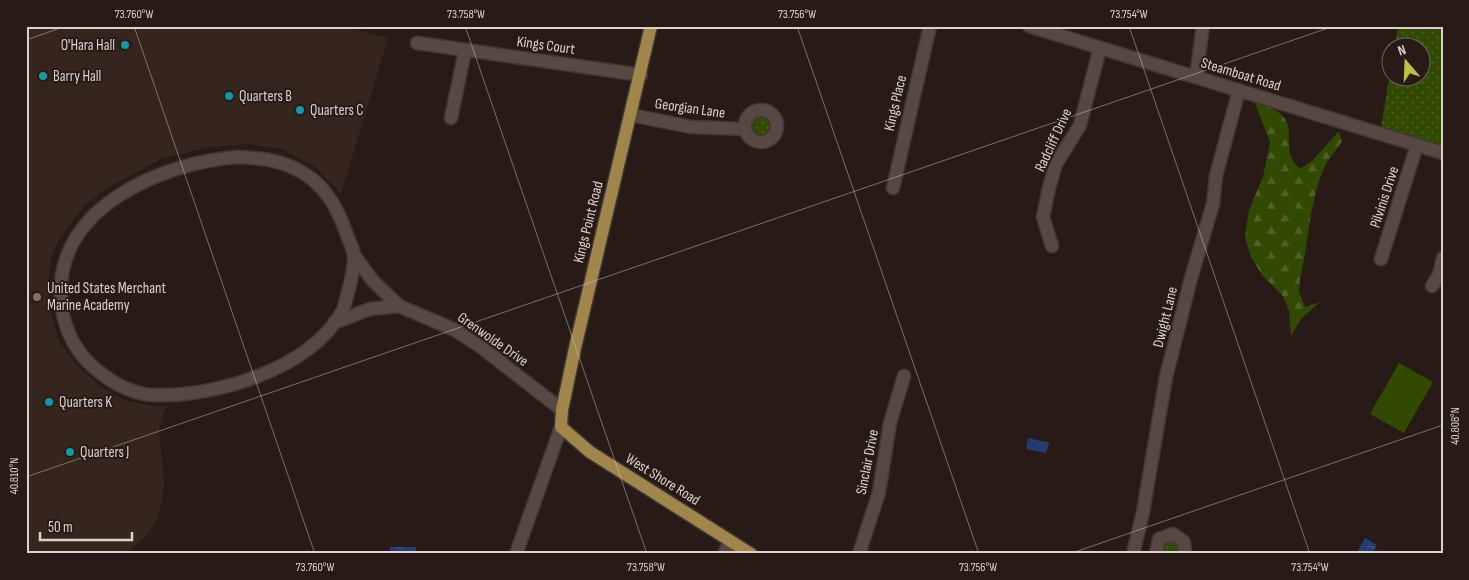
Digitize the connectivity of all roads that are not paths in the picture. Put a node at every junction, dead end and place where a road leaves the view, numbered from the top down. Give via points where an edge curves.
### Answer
1 (651, 26) edge
2 (930, 26) edge
3 (1029, 26) edge
4 (1203, 26) edge
5 (1069, 32) edge
6 (417, 43) dead end
7 (1100, 48) junction
8 (465, 51) junction
9 (641, 75) junction
10 (1196, 77) junction
11 (1238, 90) junction
12 (631, 116) junction
13 (451, 118) dead end
14 (746, 129) dead end
15 (1417, 145) junction
16 (1443, 153) edge
17 (893, 188) dead end
18 (1052, 246) dead end
19 (354, 255) junction
20 (1443, 258) edge
21 (1381, 259) dead end
22 (1432, 286) dead end
23 (399, 306) junction
24 (334, 323) junction
25 (904, 376) dead end
26 (562, 410) junction
27 (561, 427) junction
28 (730, 541) junction
29 (516, 554) edge
30 (724, 554) edge
31 (751, 554) edge
32 (859, 554) edge
33 (1133, 554) edge
34 (1156, 554) edge
35 (1185, 554) edge

1 - 9 main road, Kings Point Road
2 - 17 street, Kings Place
3 - 5 street, Steamboat Road
4 - 10 street
5 - 7 street, Steamboat Road
6 - 8 street, Kings Court
7 - 10 street, Steamboat Road
7 - 18 street, Radcliff Drive via 1080,125 1056,164 1045,202 1043,217
8 - 9 street, Kings Court
8 - 13 street
9 - 12 main road, Kings Point Road
10 - 11 street, Steamboat Road
11 - 15 street, Steamboat Road
11 - 33 street, Dwight Lane via 1216,176 1213,204 1166,378
12 - 14 street, Georgian Lane via 691,128
12 - 26 main road, Kings Point Road
15 - 16 street, Steamboat Road
15 - 21 street, Pilvinis Drive
19 - 23 street, Grenwolde Drive via 373,281
19 - 24 street, Grenwolde Drive via 343,310
19 - 24 street, Grenwolde Drive via 340,213 327,193 308,176 279,162 237,158 216,159 170,170 127,190 89,222 64,259 61,308 71,338 95,369 115,383 142,394 194,394 252,378 309,348
20 - 22 street
23 - 24 street, Grenwolde Drive via 370,309
23 - 26 street, Grenwolde Drive via 453,329
25 - 32 street, Sinclair Drive via 890,423 879,492
26 - 27 main road, Kings Point Road
27 - 28 main road, West Shore Road via 590,452
27 - 29 street
28 - 30 street
28 - 31 main road, West Shore Road
34 - 35 street via 1159,539 1173,534 1184,542

